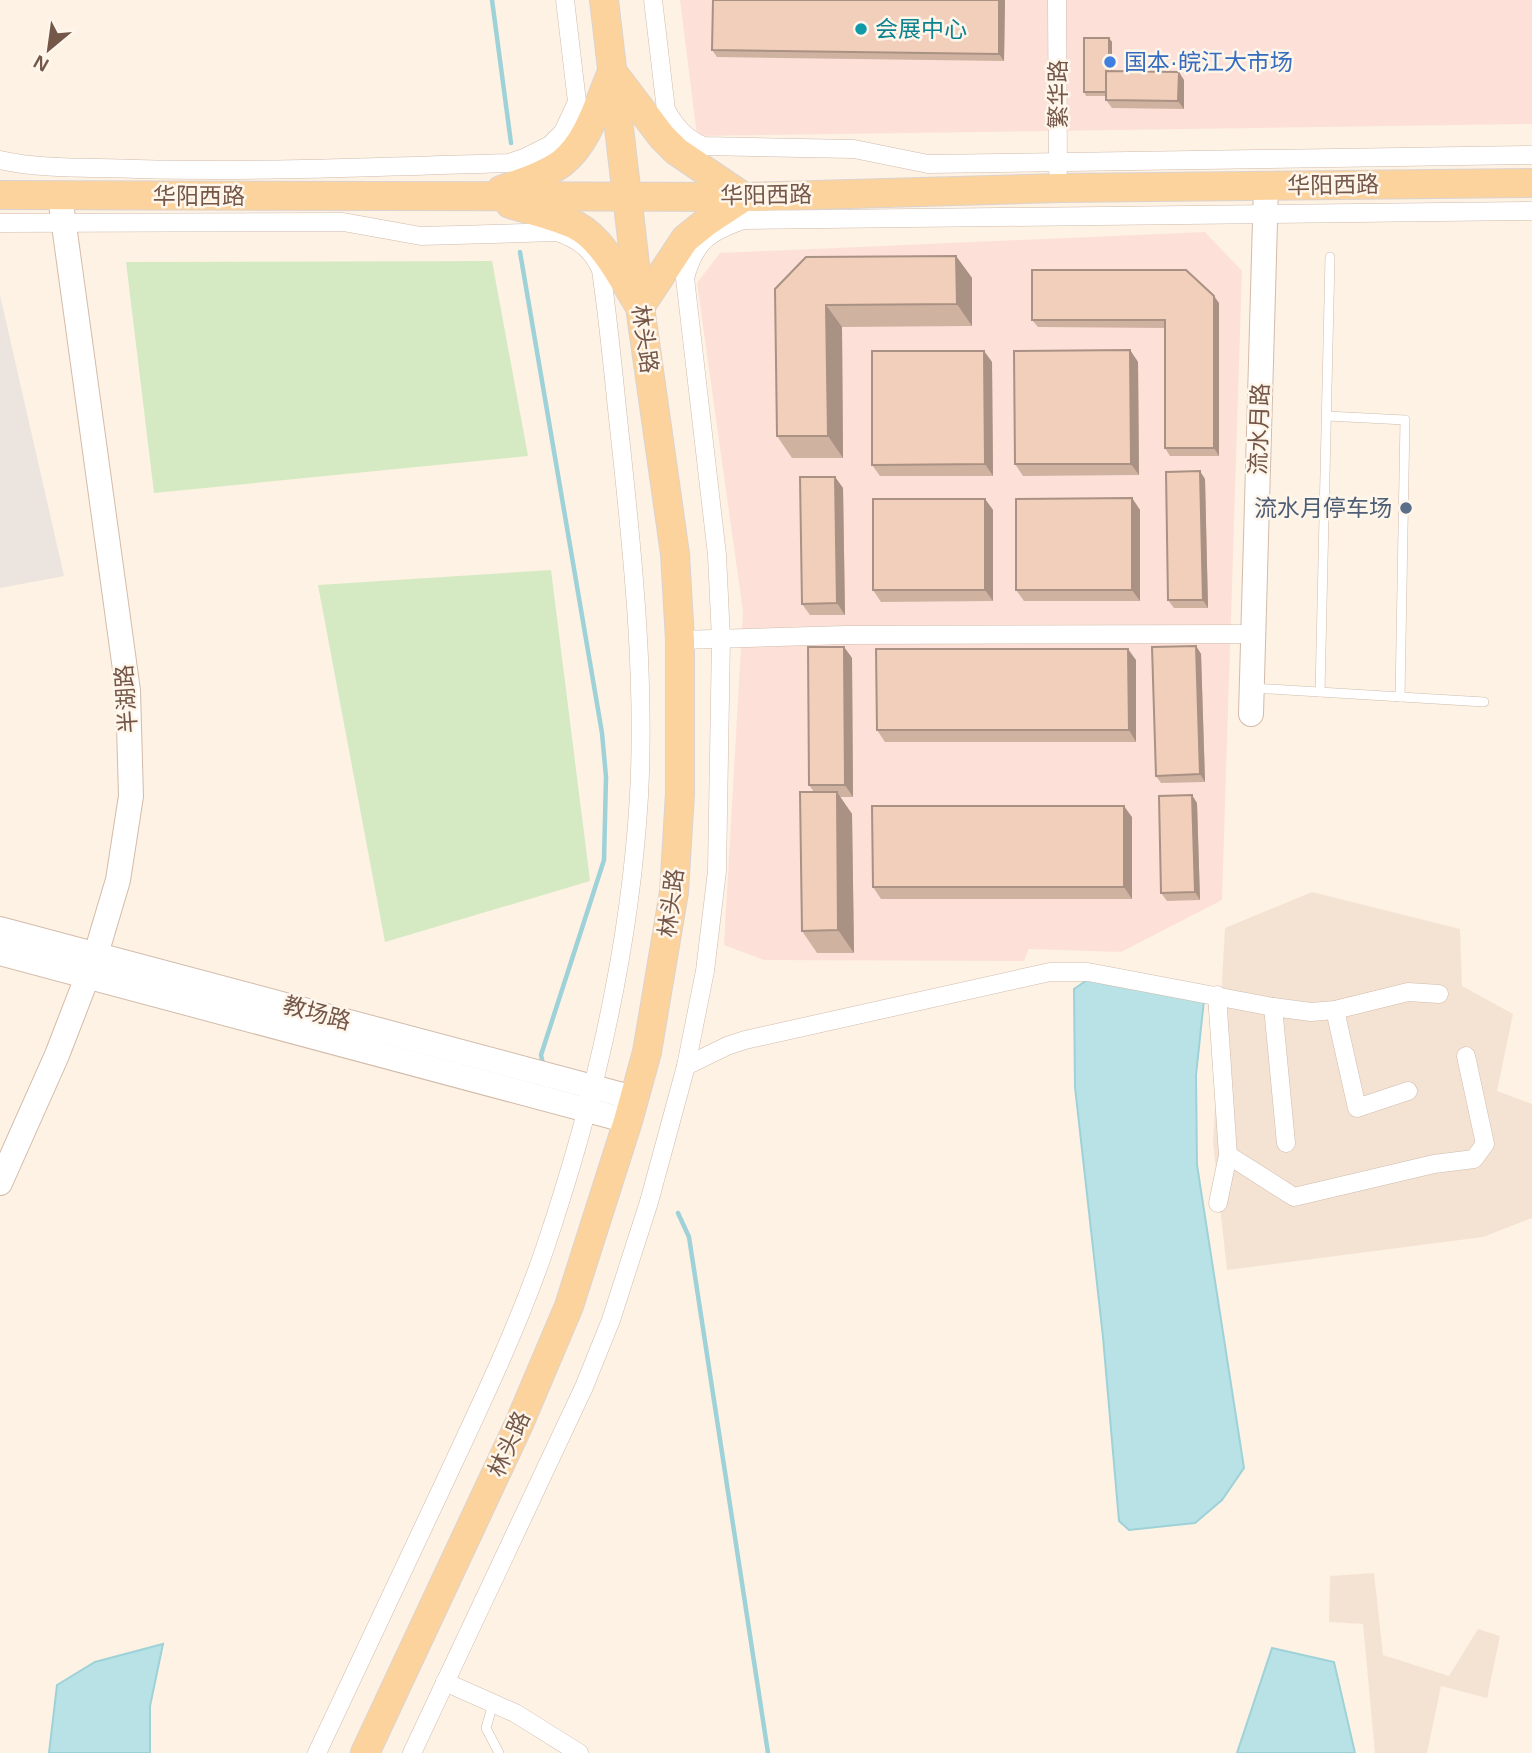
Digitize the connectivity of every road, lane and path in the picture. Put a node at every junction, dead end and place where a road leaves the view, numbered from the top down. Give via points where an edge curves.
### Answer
1 (565, 0) edge
2 (604, 0) edge
3 (653, 0) edge
4 (1057, 0) edge
5 (612, 72) junction
6 (1532, 155) edge
7 (0, 160) edge
8 (1058, 175) junction
9 (1532, 183) edge
10 (1266, 186) junction
11 (0, 195) edge
12 (60, 196) junction
13 (486, 196) junction
14 (629, 197) junction
15 (744, 197) junction
16 (1532, 211) edge
17 (1265, 214) junction
18 (0, 223) edge
19 (63, 224) junction
20 (1330, 257) dead end
21 (640, 307) junction
22 (1326, 416) junction
23 (1253, 634) junction
24 (721, 639) junction
25 (680, 640) junction
26 (1251, 688) junction
27 (1320, 692) junction
28 (1400, 697) junction
29 (1484, 702) dead end
30 (1251, 714) dead end
31 (0, 929) edge
32 (0, 953) edge
33 (91, 965) junction
34 (1439, 994) dead end
35 (1217, 995) junction
36 (1273, 1007) junction
37 (1335, 1010) junction
38 (1466, 1056) dead end
39 (686, 1066) junction
40 (1408, 1091) dead end
41 (589, 1098) junction
42 (631, 1109) junction
43 (1286, 1143) dead end
44 (1228, 1156) junction
45 (0, 1183) edge
46 (1218, 1203) dead end
47 (445, 1682) junction
48 (493, 1704) junction
49 (317, 1753) edge
50 (365, 1753) edge
51 (412, 1753) edge
52 (499, 1753) edge
53 (579, 1753) edge

1 - 7 street via 577,102 563,132 550,145 509,163 180,169 24,166
2 - 5 main road, 林头路
3 - 8 street via 666,110 688,139 703,146 854,149 928,164
4 - 8 street, 繁华路
5 - 13 main road via 588,129 562,163
5 - 14 main road, 林头路
5 - 15 main road via 676,151
6 - 8 street
8 - 10 main road, 华阳西路
8 - 15 main road, 华阳西路
9 - 10 main road, 华阳西路
10 - 17 street, 流水月路
11 - 12 main road, 华阳西路
12 - 13 main road, 华阳西路
12 - 19 street, 半湖路
13 - 14 main road, 华阳西路
13 - 21 main road via 590,234
14 - 15 main road, 华阳西路
14 - 21 main road, 林头路
15 - 21 main road via 685,239
16 - 17 street
17 - 23 street, 流水月路
17 - 24 street via 743,220 710,234 697,246 685,278 717,555
18 - 19 street
19 - 33 street, 半湖路 via 128,691 131,796 118,880
19 - 41 street via 343,222 421,236 556,232 574,238 594,255 604,290 633,556 640,741 634,862 620,964
20 - 22 lane
21 - 25 main road, 林头路 via 675,554
22 - 27 lane
22 - 28 lane via 1405,420
23 - 24 street
23 - 26 street, 流水月路
24 - 25 street
24 - 39 street via 717,871 705,971
25 - 42 main road, 林头路 via 680,793 674,892 647,1052
26 - 27 lane
26 - 30 street, 流水月路
27 - 28 lane
28 - 29 lane
31 - 33 street, 教场路
32 - 33 street, 教场路
33 - 41 street, 教场路
33 - 45 street, 半湖路
34 - 37 street via 1408,992
35 - 36 street
35 - 39 street via 1088,972 1050,972 745,1040
35 - 44 street
36 - 37 street
36 - 43 street
37 - 40 street via 1357,1108
38 - 44 street via 1485,1144 1474,1159 1294,1197
39 - 47 street via 649,1202 598,1353
41 - 42 street, 教场路
41 - 49 street via 524,1304
42 - 50 main road, 林头路 via 569,1306 519,1424
44 - 46 street
47 - 48 street
47 - 51 street
48 - 52 lane via 486,1728
48 - 53 street

